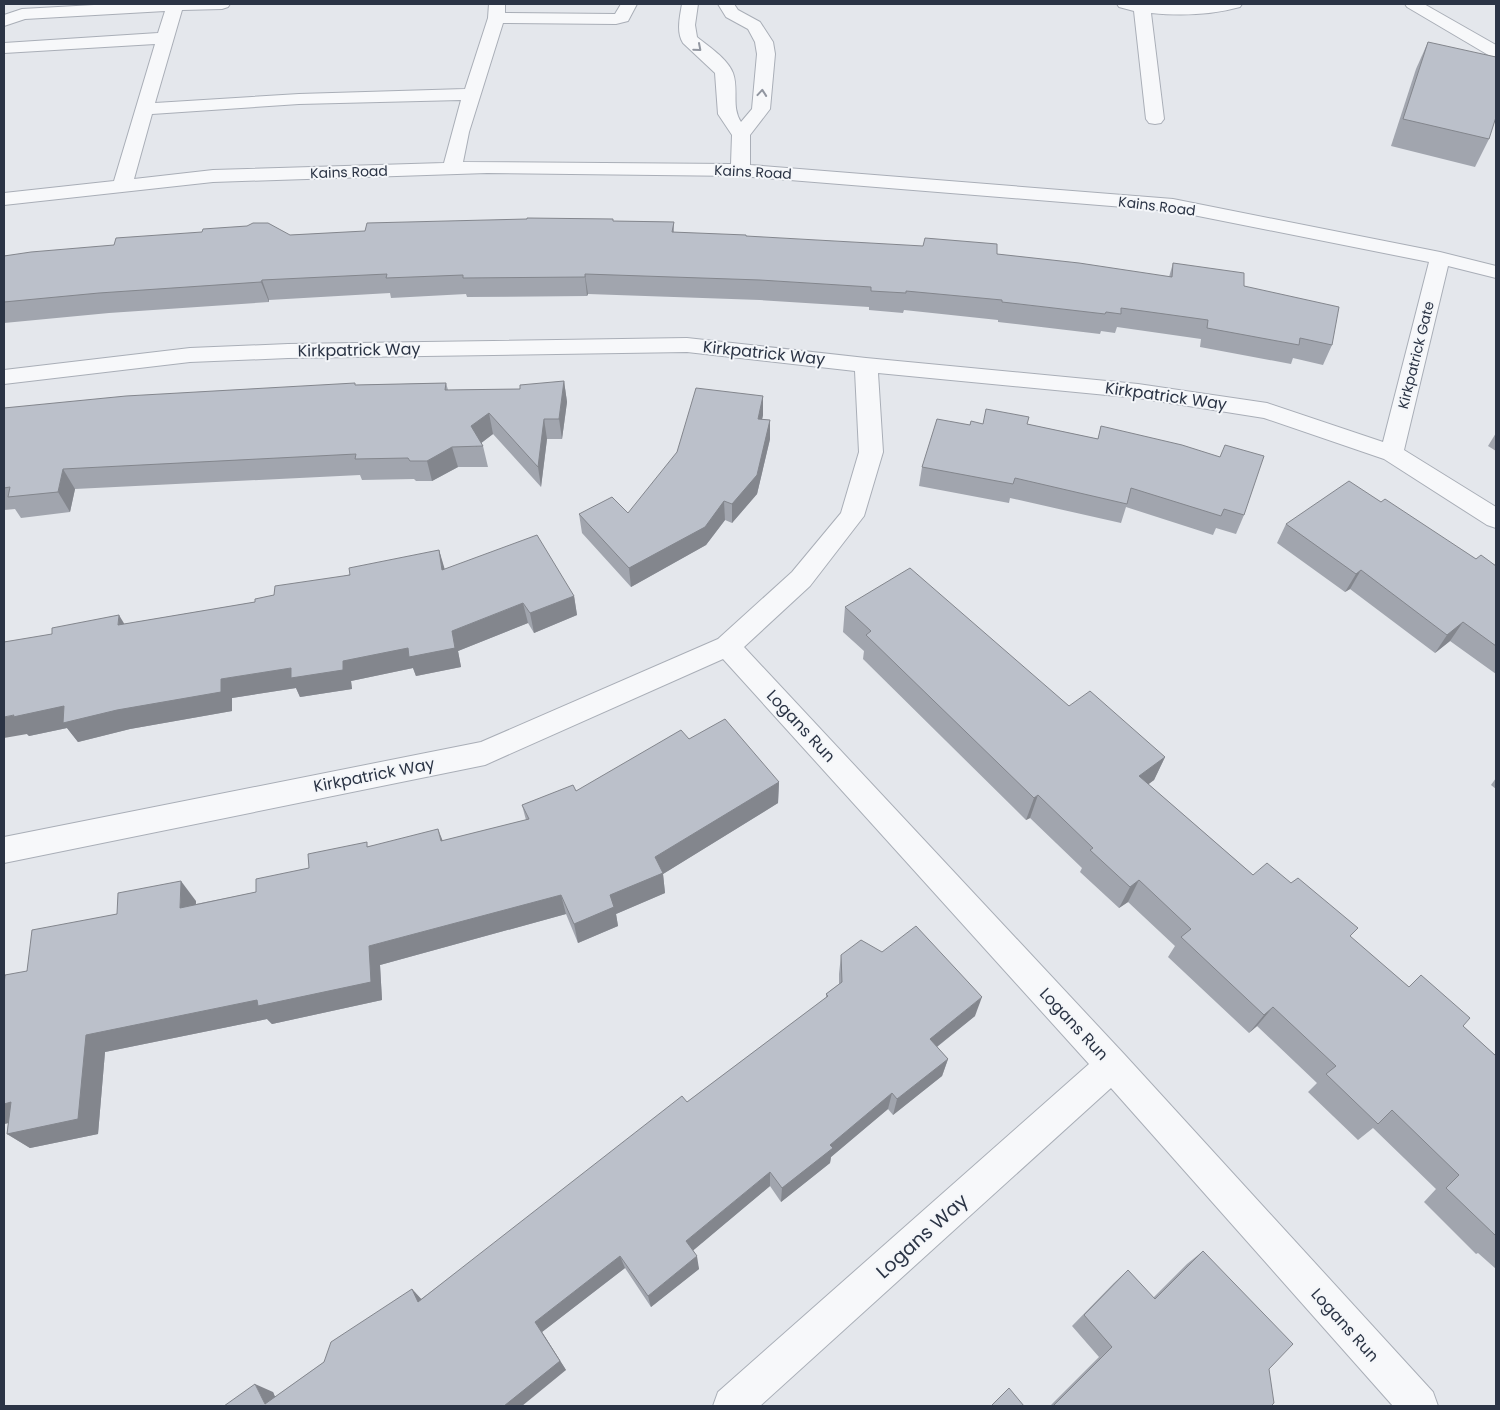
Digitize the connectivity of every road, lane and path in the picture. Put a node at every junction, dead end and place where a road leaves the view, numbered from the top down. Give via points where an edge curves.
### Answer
1 (222, 4) edge
2 (629, 4) edge
3 (690, 4) edge
4 (726, 4) edge
5 (1125, 4) edge
6 (1234, 4) edge
7 (1413, 4) edge
8 (175, 5) junction
9 (1142, 8) junction
10 (497, 11) edge
11 (4, 21) edge
12 (165, 38) junction
13 (4, 48) edge
14 (1496, 52) edge
15 (473, 94) junction
16 (146, 109) junction
17 (1155, 119) dead end
18 (741, 135) junction
19 (452, 168) junction
20 (740, 170) junction
21 (122, 186) junction
22 (4, 199) edge
23 (1440, 258) junction
24 (1496, 272) edge
25 (866, 365) junction
26 (4, 377) edge
27 (1392, 453) junction
28 (1496, 519) edge
29 (727, 646) junction
30 (4, 850) edge
31 (1112, 1065) junction
32 (732, 1406) edge
33 (1418, 1406) edge

1 - 8 street
2 - 10 street via 622,17 616,19
3 -> 18 street via 687,35 724,73 727,114
18 -> 4 street via 761,109 766,54 764,42 754,26 732,13
5 - 9 street
6 - 9 street via 1190,11
7 - 14 street
8 - 11 street via 22,14
8 - 12 street
9 - 17 street
10 - 15 street
12 - 13 street
12 - 16 street
15 - 16 street via 299,99
15 - 19 street
16 - 21 street
18 - 20 street
19 - 20 street, Kains Road
19 - 21 street, Kains Road via 213,176
20 - 23 street, Kains Road via 1173,205
21 - 22 street, Kains Road
23 - 24 street, Kains Road
23 - 27 street, Kirkpatrick Gate
25 - 26 street, Kirkpatrick Way via 687,344 190,354
25 - 27 street, Kirkpatrick Way via 1138,391 1267,411
25 - 29 street, Kirkpatrick Way via 870,452 852,516 801,579
27 - 28 street, Kirkpatrick Way
29 - 30 street, Kirkpatrick Way via 485,753
29 - 31 street, Logans Run
31 - 32 street, Logans Way
31 - 33 street, Logans Run

